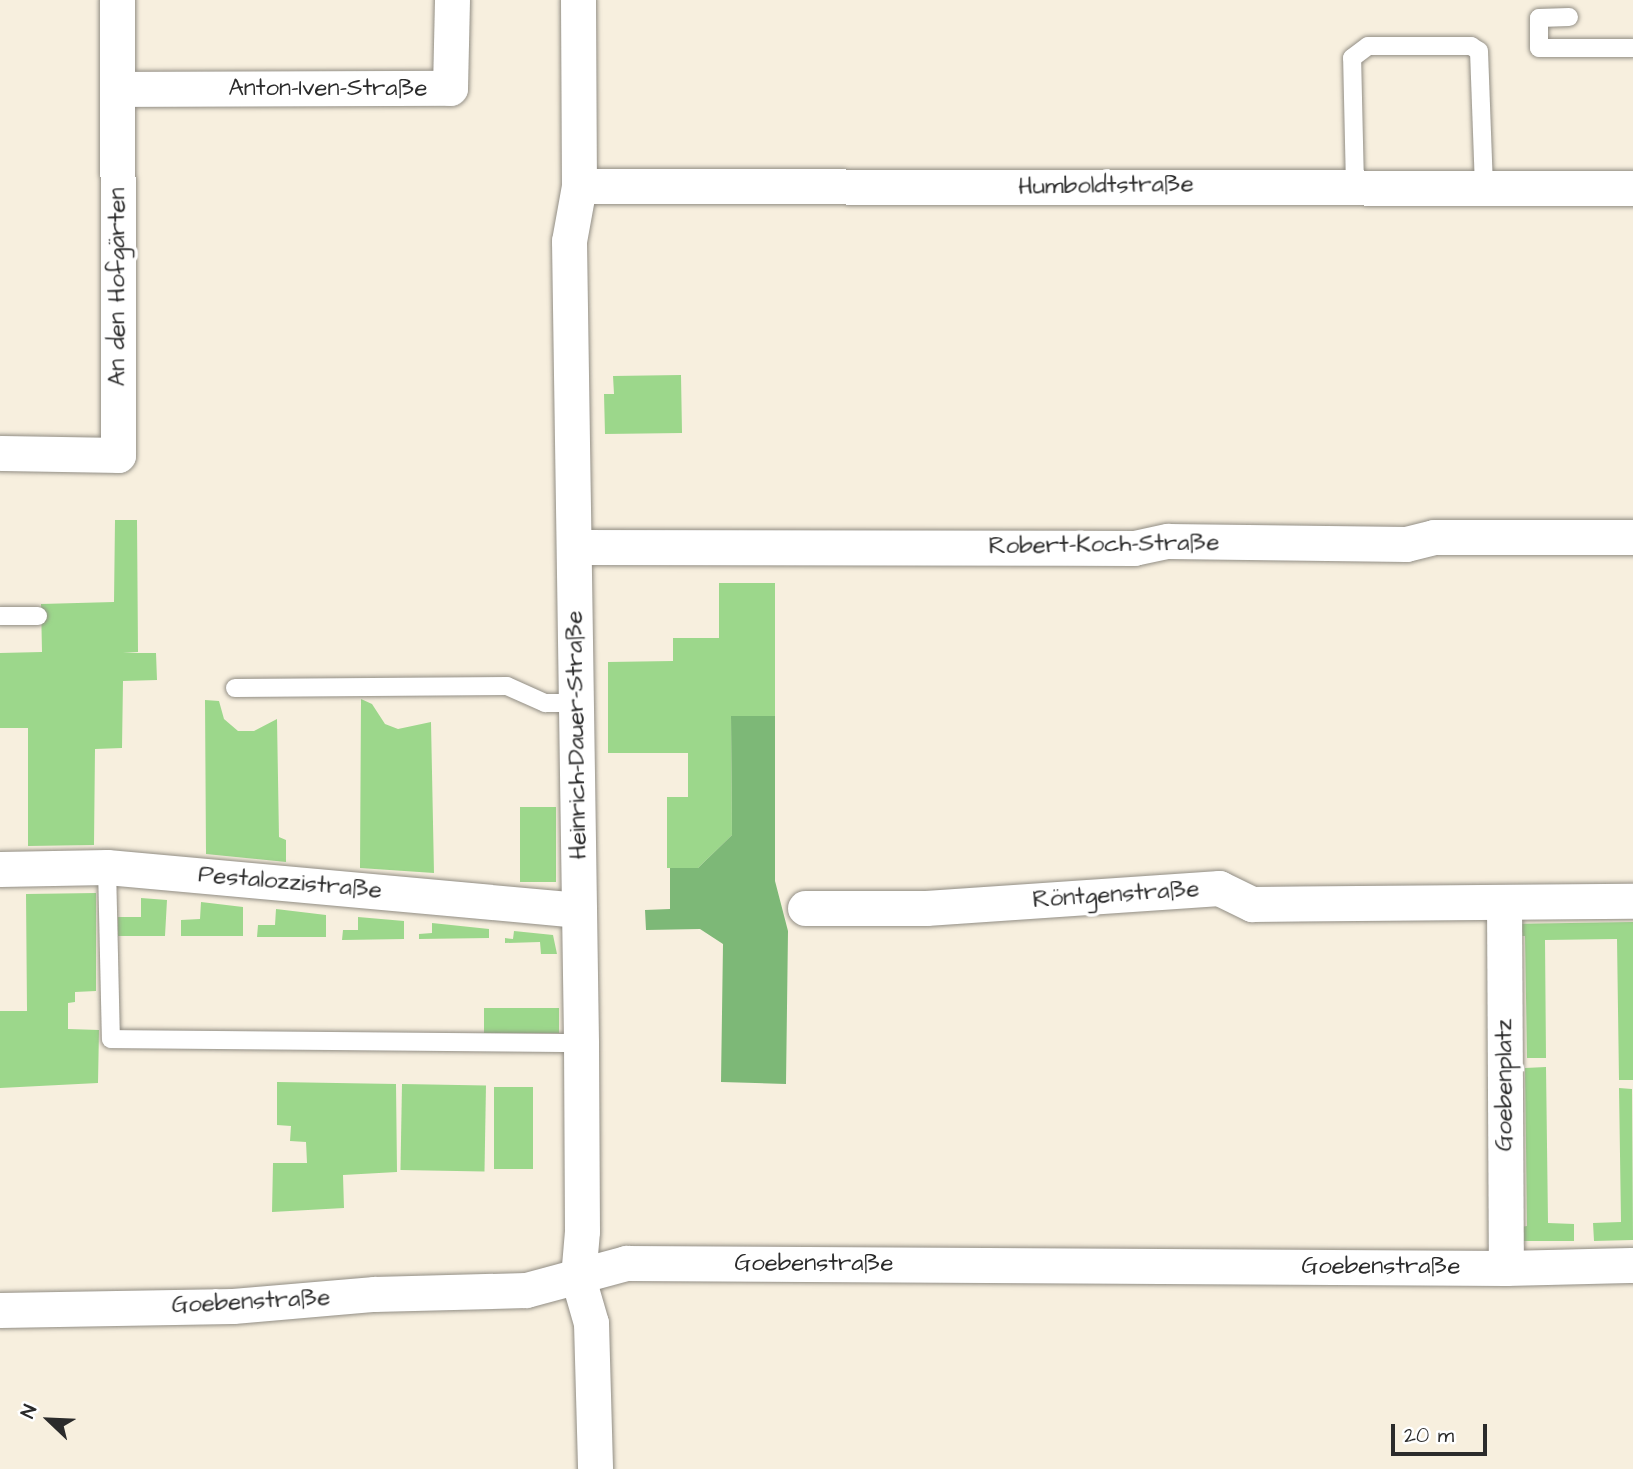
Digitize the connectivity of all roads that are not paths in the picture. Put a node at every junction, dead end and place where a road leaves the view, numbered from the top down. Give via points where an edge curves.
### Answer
1 (117, 0) edge
2 (452, 0) edge
3 (578, 0) edge
4 (1569, 18) dead end
5 (1633, 48) edge
6 (118, 89) junction
7 (579, 186) junction
8 (1355, 186) junction
9 (1484, 187) junction
10 (1633, 188) edge
11 (0, 453) edge
12 (1633, 537) edge
13 (573, 547) junction
14 (0, 616) edge
15 (38, 616) dead end
16 (235, 688) dead end
17 (577, 703) junction
18 (107, 867) junction
19 (0, 869) edge
20 (1633, 901) edge
21 (1504, 902) junction
22 (805, 908) dead end
23 (579, 910) junction
24 (581, 1042) junction
25 (1633, 1265) edge
26 (1506, 1268) junction
27 (578, 1278) junction
28 (0, 1310) edge
29 (595, 1469) edge

1 - 6 street, An den Hofgärten
2 - 6 street, Anton-Iven-Straße via 450,89
3 - 7 street, Heinrich-Dauer-Straße
4 - 5 lane via 1539,18 1539,48
6 - 11 street, An den Hofgärten via 118,455
7 - 8 street, Humboldtstraße
7 - 13 street, Heinrich-Dauer-Straße via 569,241
8 - 9 street, Humboldtstraße
8 - 9 lane via 1352,58 1368,46 1471,47 1479,51
9 - 10 street, Humboldtstraße
12 - 13 street, Robert-Koch-Straße via 1434,537 1406,544 1168,541 1134,548
13 - 17 street, Heinrich-Dauer-Straße
14 - 15 lane
16 - 17 lane via 508,686 545,703
17 - 23 street, Heinrich-Dauer-Straße
18 - 19 street, Pestalozzistraße
18 - 23 street, Pestalozzistraße
18 - 24 lane via 111,1039
20 - 21 street, Röntgenstraße
21 - 22 street, Röntgenstraße via 1252,904 1219,888 926,908
21 - 26 street, Goebenplatz
23 - 24 street, Heinrich-Dauer-Straße
24 - 27 street, Heinrich-Dauer-Straße
25 - 26 street, Goebenstraße
26 - 27 street, Goebenstraße via 626,1263
27 - 28 street, Goebenstraße via 526,1290 374,1294 233,1306
27 - 29 street, Heinrich-Dauer-Straße via 592,1322

